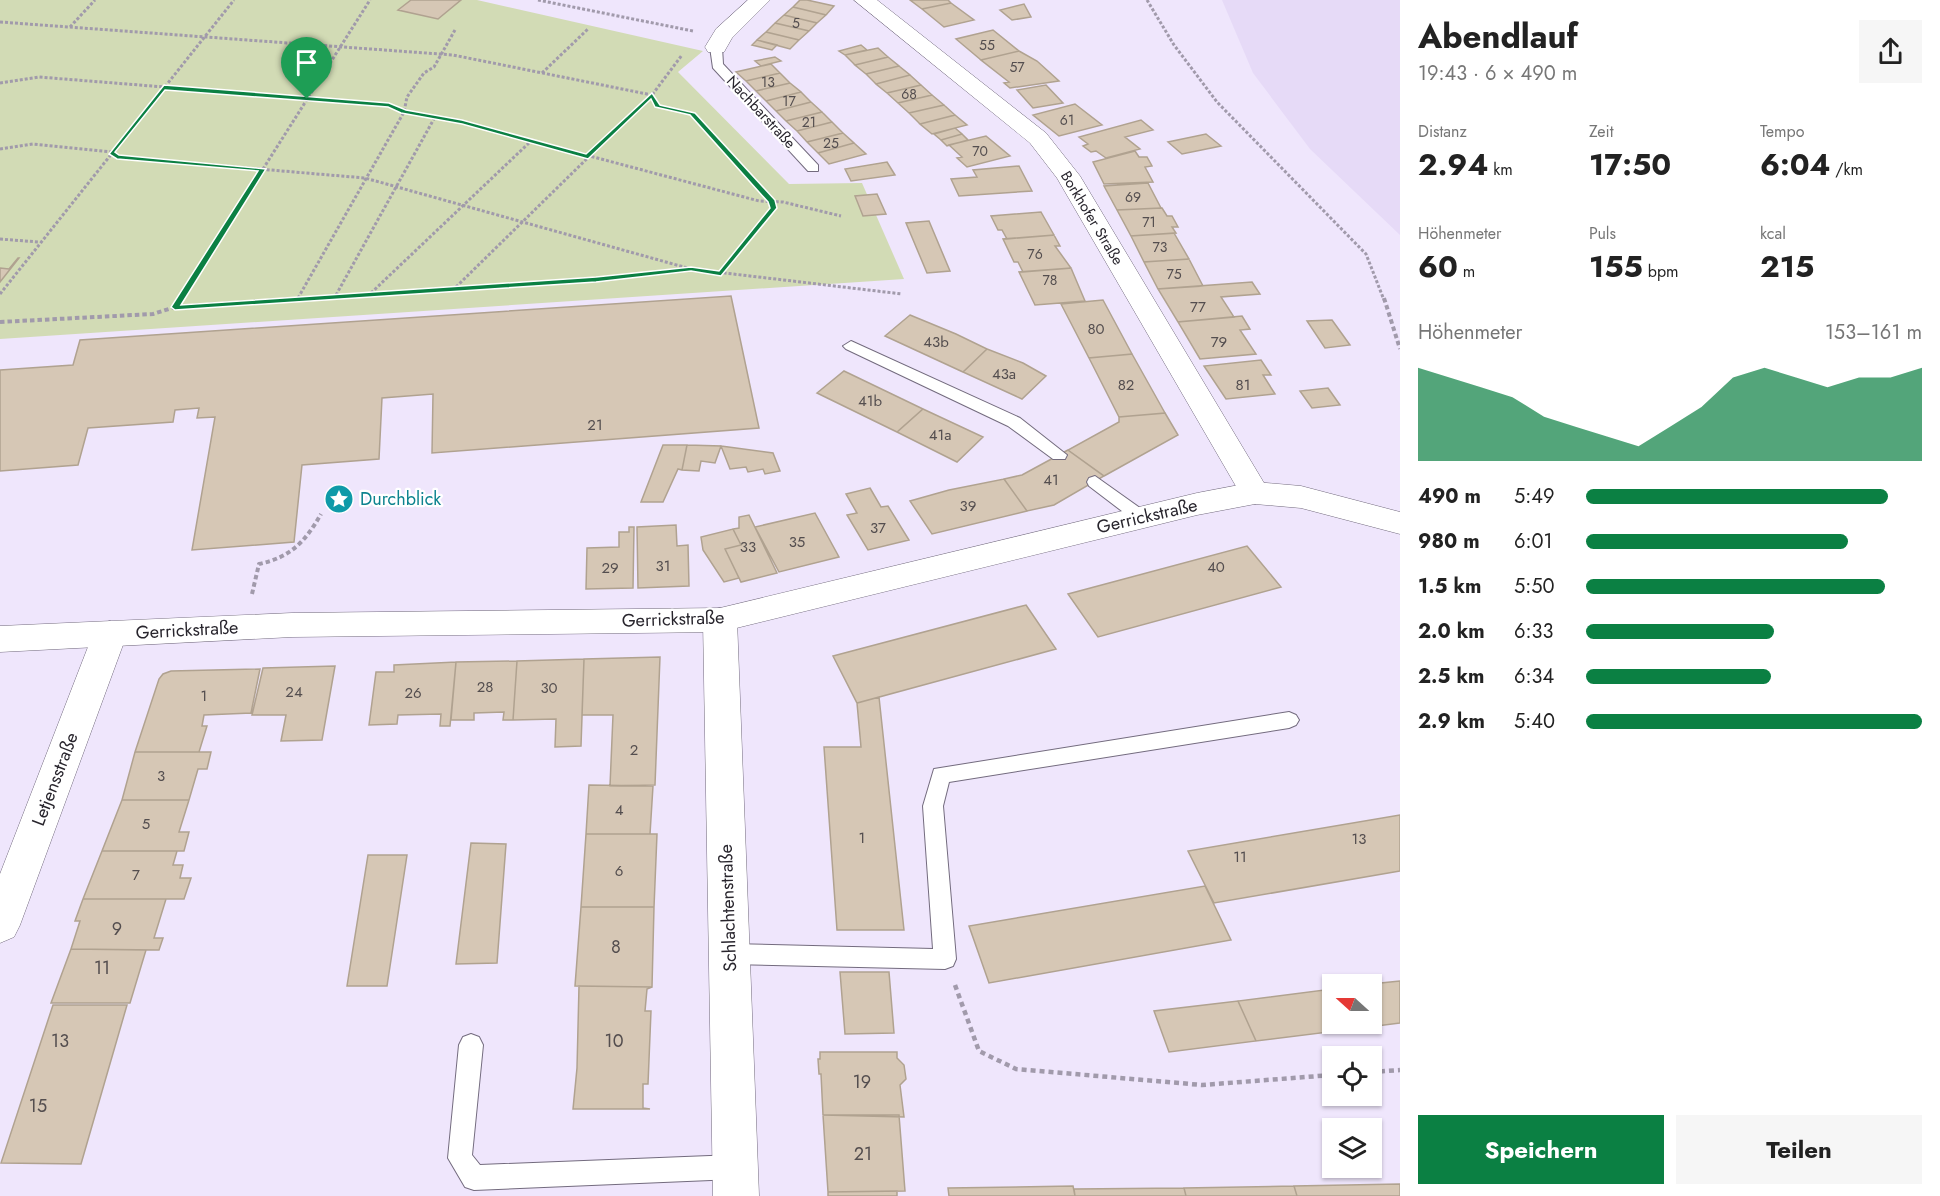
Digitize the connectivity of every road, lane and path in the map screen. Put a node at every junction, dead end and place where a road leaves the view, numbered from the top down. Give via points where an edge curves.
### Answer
1 (95, 0) edge
2 (234, 0) edge
3 (370, 0) edge
4 (538, 0) edge
5 (760, 0) edge
6 (864, 0) edge
7 (1147, 0) edge
8 (0, 22) edge
9 (70, 27) junction
10 (588, 29) dead end
11 (455, 30) dead end
12 (204, 38) junction
13 (720, 40) junction
14 (338, 48) junction
15 (682, 55) dead end
16 (441, 56) junction
17 (542, 73) junction
18 (0, 83) edge
19 (164, 87) junction
20 (652, 95) junction
21 (307, 99) junction
22 (404, 112) junction
23 (435, 117) junction
24 (532, 141) junction
25 (0, 149) edge
26 (112, 152) junction
27 (588, 156) junction
28 (813, 168) dead end
29 (263, 169) junction
30 (365, 178) junction
31 (394, 187) junction
32 (772, 202) junction
33 (462, 206) junction
34 (841, 216) dead end
35 (521, 223) junction
36 (0, 239) edge
37 (39, 242) junction
38 (691, 269) junction
39 (721, 274) junction
40 (456, 287) junction
41 (370, 293) junction
42 (0, 294) edge
43 (902, 294) dead end
44 (336, 296) junction
45 (298, 298) junction
46 (175, 307) junction
47 (0, 322) edge
48 (851, 346) dead end
49 (1400, 348) edge
50 (1059, 454) dead end
51 (1095, 482) dead end
52 (1255, 493) junction
53 (321, 514) dead end
54 (1142, 517) junction
55 (1400, 523) edge
56 (720, 620) junction
57 (244, 627) junction
58 (110, 634) junction
59 (0, 639) edge
60 (1289, 720) dead end
61 (0, 925) edge
62 (729, 954) junction
63 (945, 959) junction
64 (471, 1045) dead end
65 (1400, 1070) edge
66 (1382, 1071) edge
67 (1322, 1076) edge
68 (736, 1181) edge

1 - 9 path
2 - 12 path
3 - 14 path
4 - 13 path
5 - 13 street
6 - 52 street, Borkhofer Straße via 1038,138 1068,176
7 - 49 path via 1174,45 1217,102 1366,254
8 - 9 path
9 - 12 path
10 - 17 path
11 - 16 path
12 - 14 path
12 - 19 path
13 - 28 lane, Nachbarstraße via 717,65
14 - 16 path
14 - 21 path
15 - 20 path
16 - 17 path
16 - 22 path via 406,98
17 - 20 path
18 - 19 path via 39,77
19 - 21 path
19 - 26 path
20 - 27 path
20 - 32 path via 657,106 692,114
21 - 22 path via 389,105
21 - 29 path
22 - 23 path
22 - 30 path
23 - 24 path
23 - 31 path
24 - 27 path
24 - 33 path
25 - 26 path via 33,144
26 - 29 path via 117,157
26 - 37 path
27 - 32 path
27 - 35 path
29 - 30 path
29 - 46 path
30 - 31 path
30 - 45 path
31 - 33 path
31 - 44 path
32 - 34 path
32 - 39 path via 773,208
33 - 35 path
33 - 41 path
35 - 38 path
35 - 40 path
36 - 37 path
37 - 42 path
38 - 39 path
38 - 40 path via 596,280
39 - 43 path
40 - 41 path
41 - 44 path
44 - 45 path
45 - 46 path
46 - 47 path via 153,314
48 - 50 lane via 1014,422
51 - 54 lane
52 - 54 street, Gerrickstraße
52 - 55 street, Gerrickstraße via 1301,497
53 - 57 path via 298,551 259,564
54 - 56 street, Gerrickstraße
56 - 57 street, Gerrickstraße
56 - 62 street, Schlachtenstraße
57 - 58 street, Gerrickstraße
58 - 59 street, Gerrickstraße
58 - 61 street, Letjensstraße
60 - 63 lane via 941,775 933,806
62 - 63 lane
62 - 68 street, Schlachtenstraße
63 - 67 path via 979,1051 1016,1069 1202,1086
64 - 68 lane via 460,1158 474,1178
65 - 66 path

